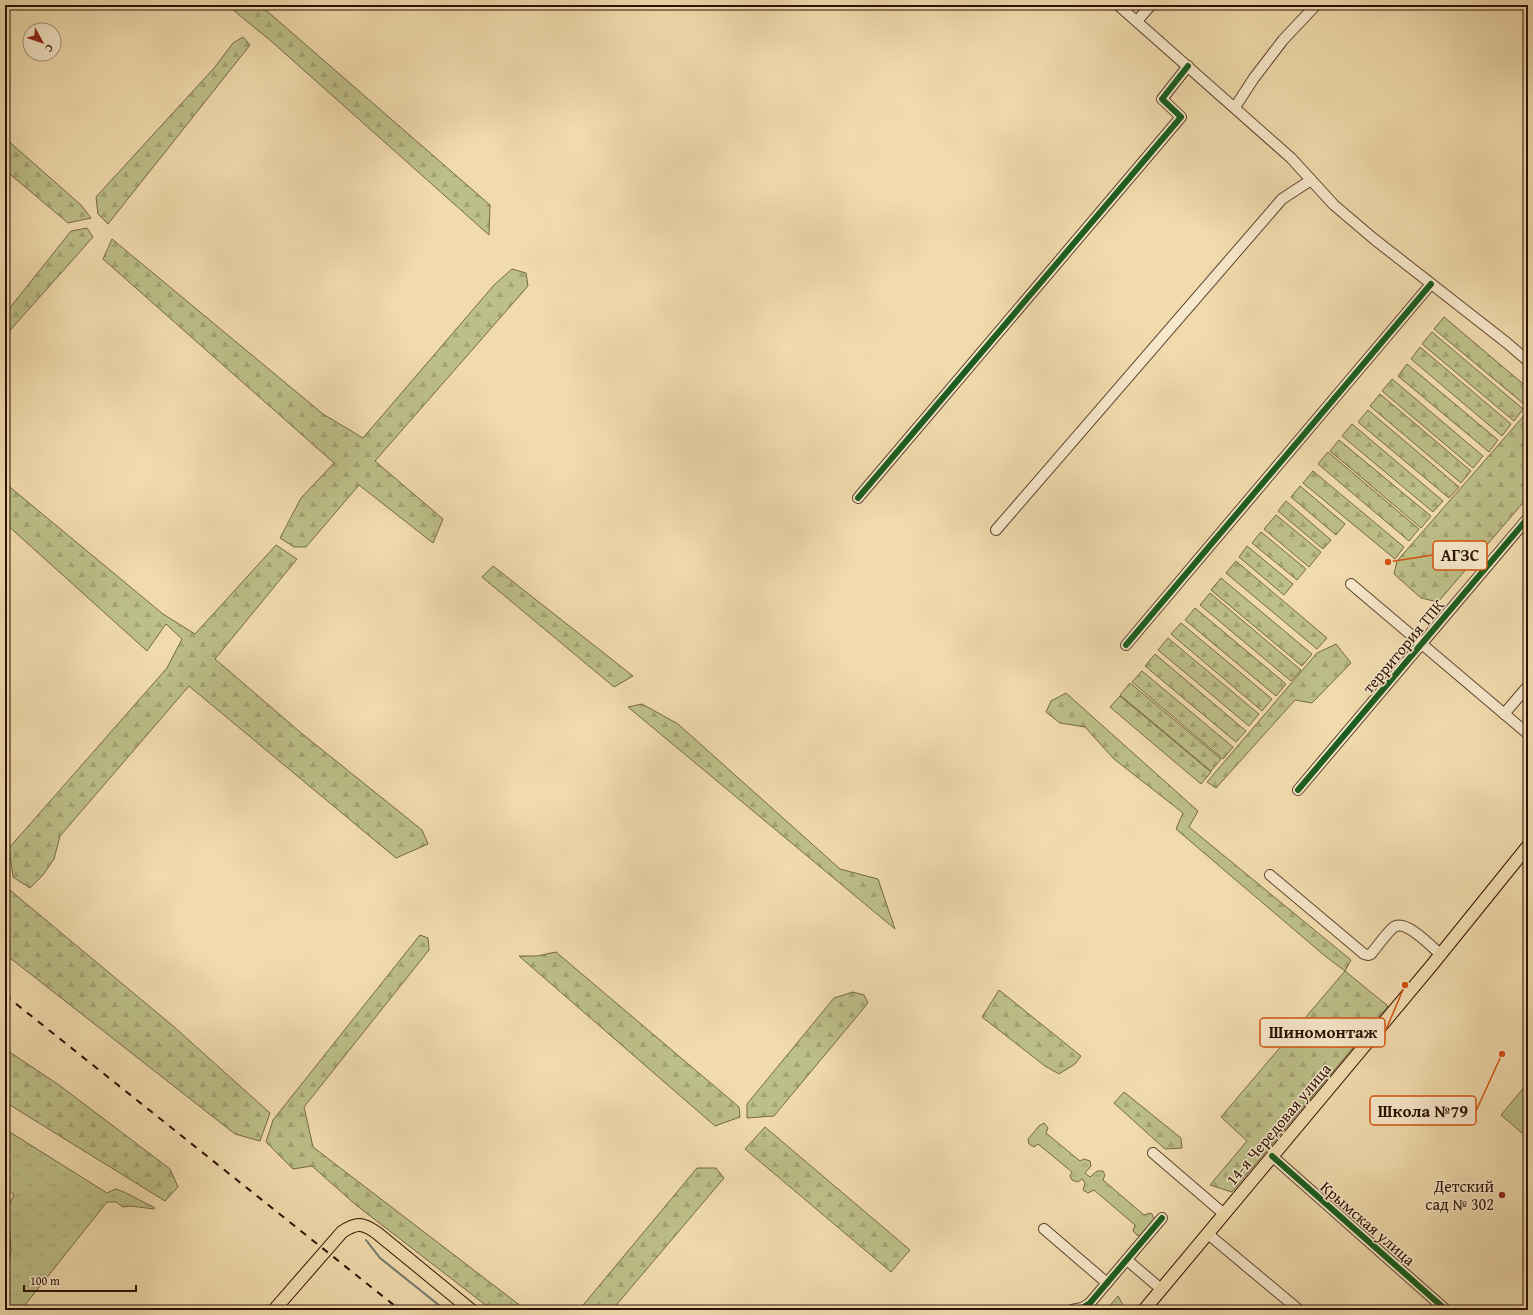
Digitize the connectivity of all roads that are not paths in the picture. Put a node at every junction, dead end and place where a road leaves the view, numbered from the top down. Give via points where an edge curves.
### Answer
1 (1118, 5) edge
2 (1151, 5) edge
3 (1316, 5) edge
4 (1137, 21) junction
5 (1188, 66) junction
6 (1234, 107) junction
7 (1311, 180) junction
8 (1431, 284) junction
9 (1528, 361) edge
10 (858, 498) dead end
11 (1528, 518) edge
12 (996, 530) dead end
13 (1351, 584) dead end
14 (1126, 645) dead end
15 (1421, 645) junction
16 (1528, 686) edge
17 (1504, 714) junction
18 (1528, 734) edge
19 (1298, 790) dead end
20 (1528, 846) edge
21 (1270, 875) dead end
22 (1440, 955) junction
23 (1153, 1153) dead end
24 (1272, 1156) junction
25 (1224, 1214) junction
26 (1162, 1218) dead end
27 (1044, 1230) dead end
28 (1208, 1234) junction
29 (1127, 1260) junction
30 (1107, 1283) junction
31 (1162, 1289) junction
32 (1149, 1308) edge
33 (274, 1310) edge
34 (471, 1310) edge
35 (1072, 1310) edge
36 (1300, 1310) edge
37 (1446, 1310) edge

1 - 4 street
2 - 4 street
3 - 6 street via 1283,40
4 - 5 street
5 - 6 street
5 - 10 street via 1162,99 1181,117
6 - 7 street via 1291,158
7 - 8 street via 1348,218
7 - 12 street via 1282,199
8 - 9 street
8 - 14 street
11 - 15 street, территория ТПК
13 - 15 street
15 - 17 street
15 - 19 street, территория ТПК
16 - 17 street
17 - 18 street
20 - 22 main road, 14-я Чередовая улица
21 - 22 street via 1364,954 1371,954 1394,927 1402,925 1413,930
22 - 24 main road, 14-я Чередовая улица
23 - 25 street
24 - 25 main road, 14-я Чередовая улица
24 - 37 street, Крымская улица
25 - 28 main road, 14-я Чередовая улица
26 - 29 street
27 - 30 street
28 - 31 main road, 14-я Чередовая улица
28 - 36 street
29 - 30 street
29 - 31 street
30 - 35 street via 1090,1303
31 - 32 main road, 14-я Чередовая улица
33 - 34 main road via 344,1226 362,1224

